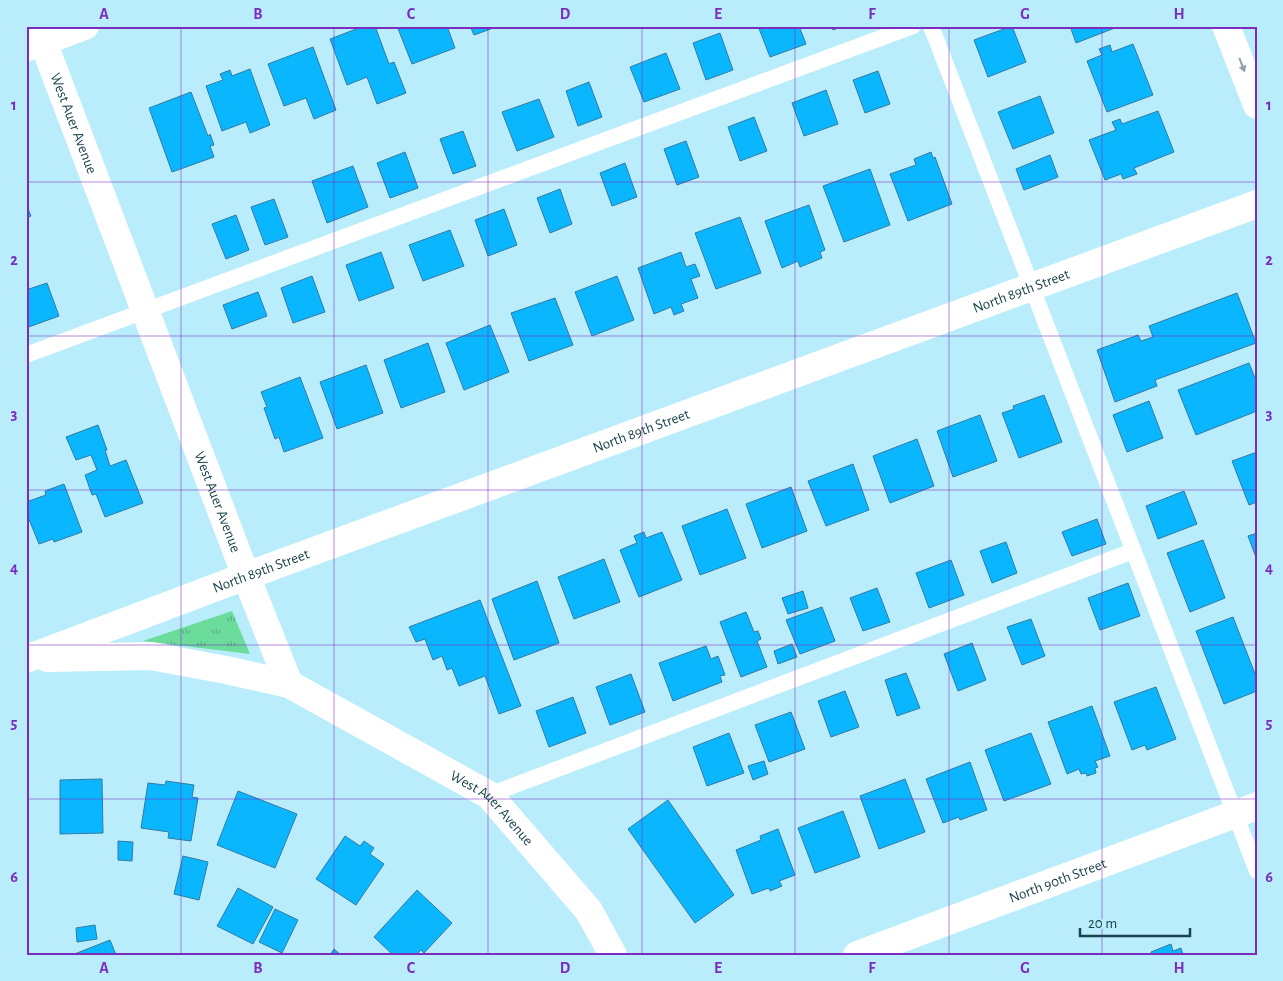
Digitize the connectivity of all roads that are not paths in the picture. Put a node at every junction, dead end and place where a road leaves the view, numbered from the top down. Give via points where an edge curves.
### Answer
1 (85, 26) edge
2 (913, 26) edge
3 (931, 26) edge
4 (1226, 26) edge
5 (35, 39) edge
6 (1257, 104) edge
7 (1257, 204) edge
8 (1031, 287) junction
9 (145, 311) junction
10 (26, 355) edge
11 (1133, 551) junction
12 (246, 576) junction
13 (27, 658) edge
14 (289, 684) junction
15 (489, 795) junction
16 (1246, 810) edge
17 (1257, 871) edge
18 (613, 955) edge
19 (857, 955) edge

1 - 5 street
2 - 9 lane
3 - 8 lane
4 -> 6 street
5 - 9 street, West Auer Avenue
7 - 8 street, North 89th Street
8 - 11 lane
8 - 12 street, North 89th Street
9 - 10 lane
9 - 12 street, West Auer Avenue
11 - 15 lane
11 - 16 lane
12 - 13 street, North 89th Street
12 - 14 street, West Auer Avenue
13 - 14 street via 151,656
14 - 15 street, West Auer Avenue
15 - 18 street, West Auer Avenue via 589,911
16 - 17 lane
16 - 19 street, North 90th Street

